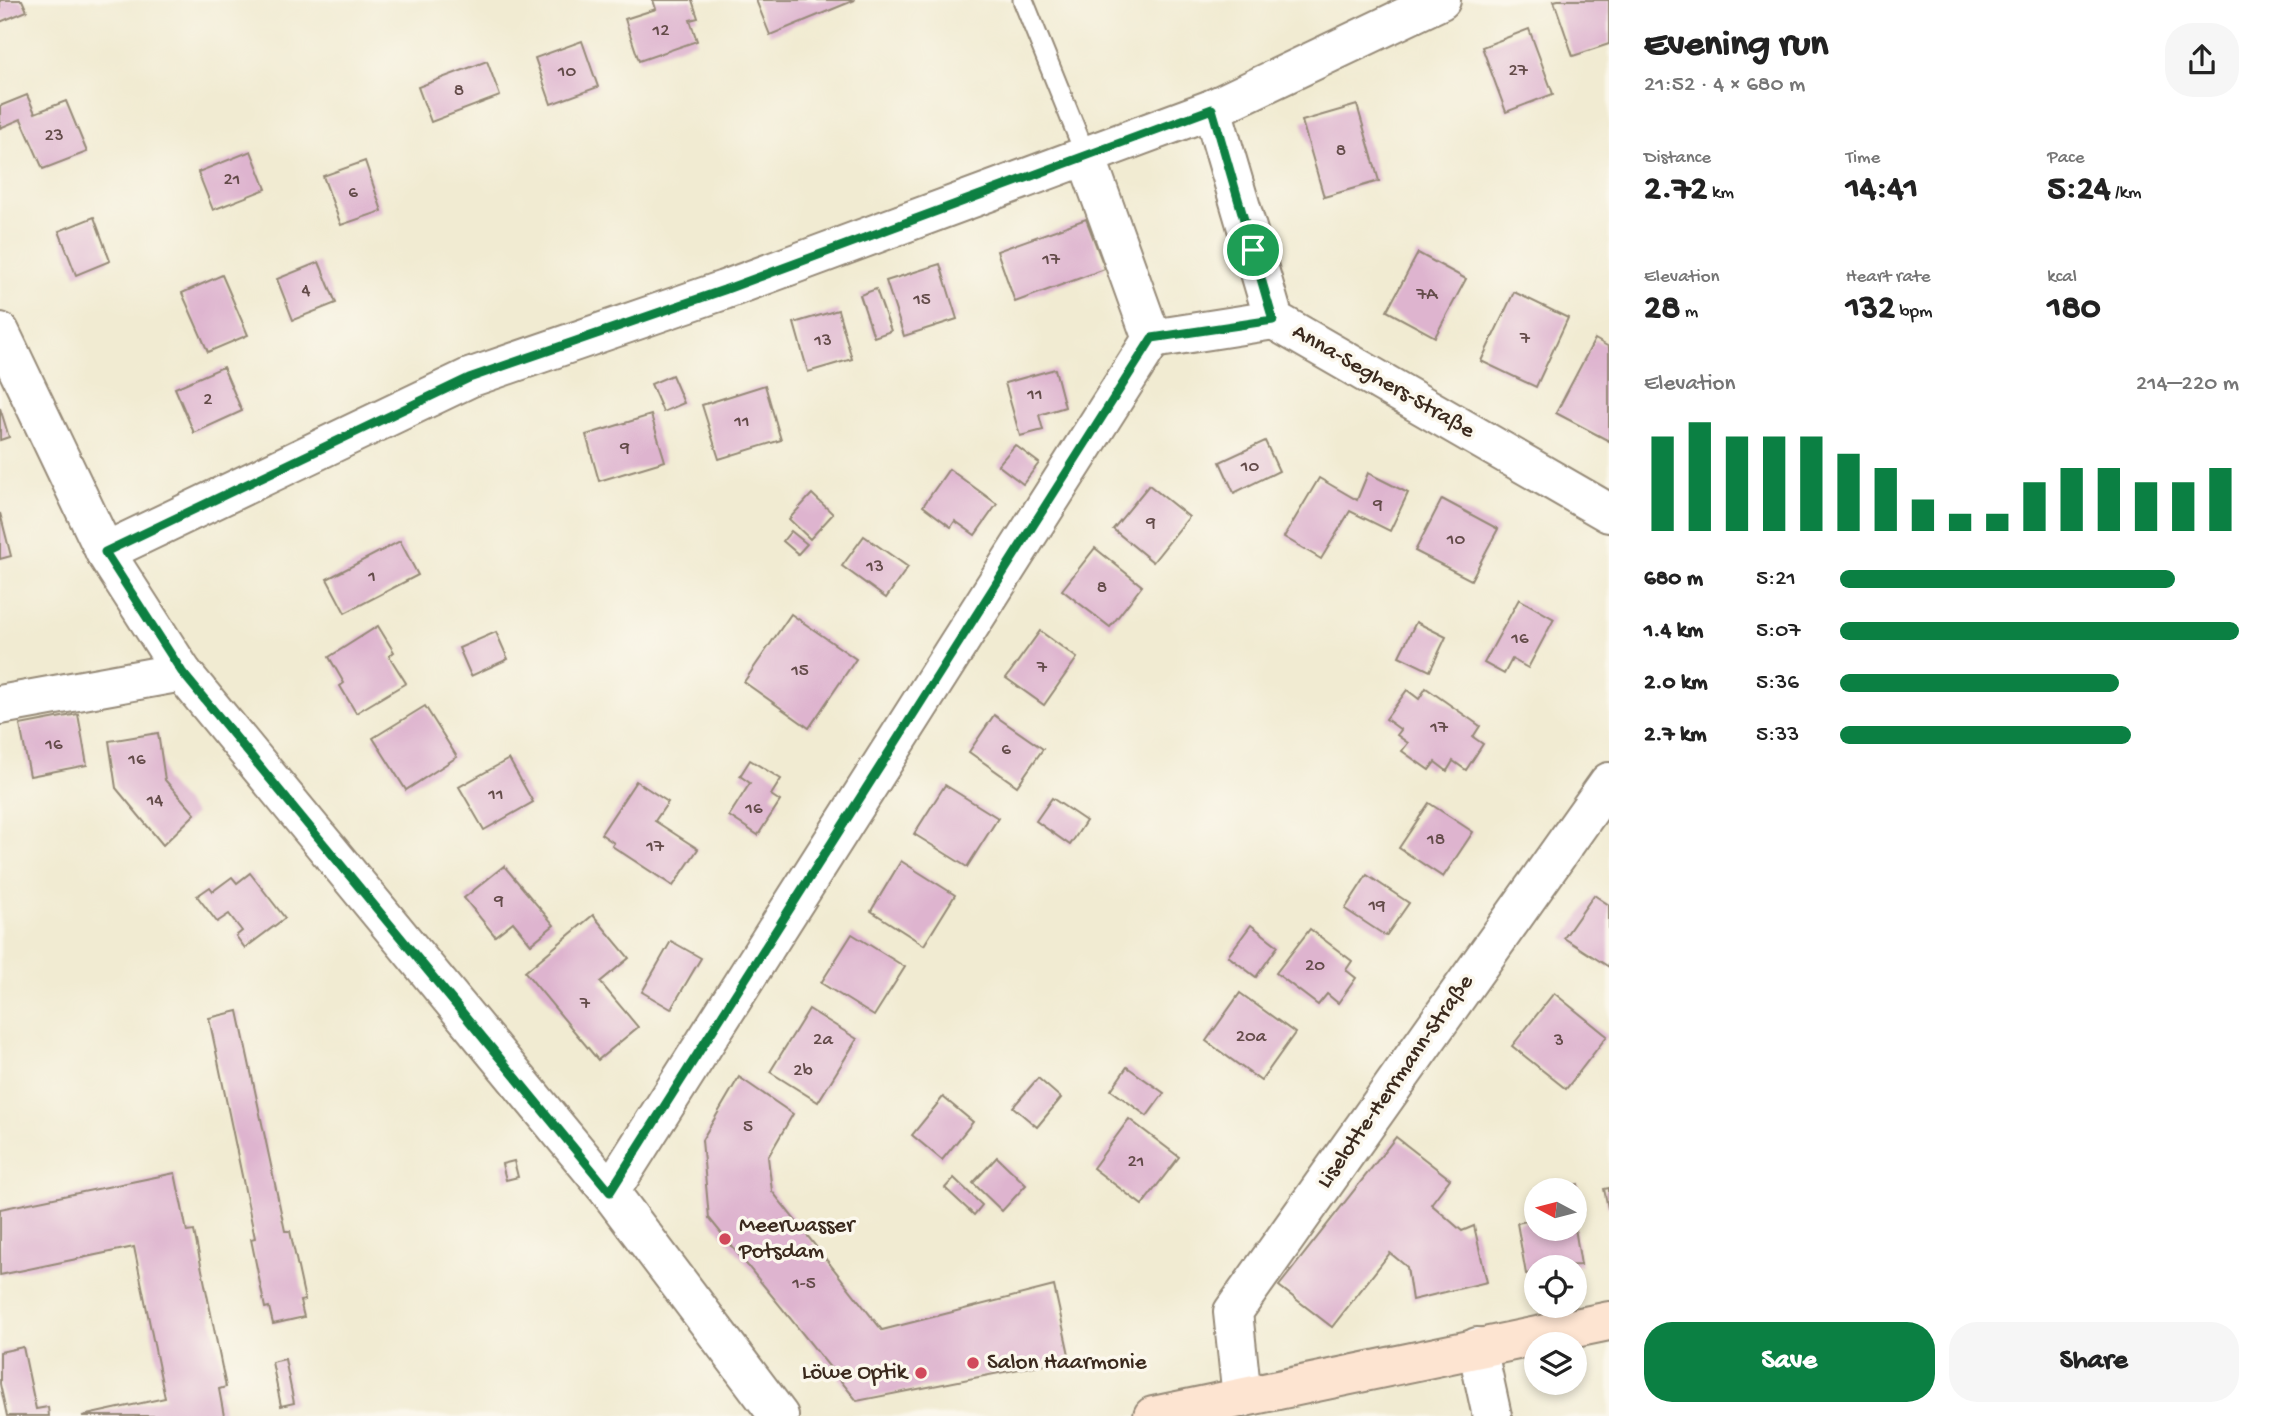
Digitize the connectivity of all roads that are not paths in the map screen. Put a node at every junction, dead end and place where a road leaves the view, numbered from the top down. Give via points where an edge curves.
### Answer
1 (1023, 0) edge
2 (1441, 0) edge
3 (1212, 109) junction
4 (1086, 156) junction
5 (1273, 320) junction
6 (0, 332) edge
7 (1152, 338) junction
8 (1609, 513) edge
9 (105, 552) junction
10 (182, 672) junction
11 (0, 705) edge
12 (1609, 782) edge
13 (610, 1192) junction
14 (1609, 1321) edge
15 (1477, 1347) junction
16 (1242, 1398) junction
17 (779, 1416) edge
18 (1153, 1416) edge
19 (1492, 1416) edge

1 - 4 lane
2 - 3 street
3 - 4 street
3 - 5 street, Anna-Seghers-Straße
4 - 7 street
4 - 9 street via 724,290 469,378
5 - 7 street
5 - 8 street, Anna-Seghers-Straße
6 - 9 street
7 - 13 street
9 - 10 street
10 - 11 street
10 - 13 street
12 - 16 street, Liselotte-Herrmann-Straße via 1233,1312
13 - 17 street
14 - 15 main road
15 - 16 main road
15 - 19 street
16 - 18 main road

